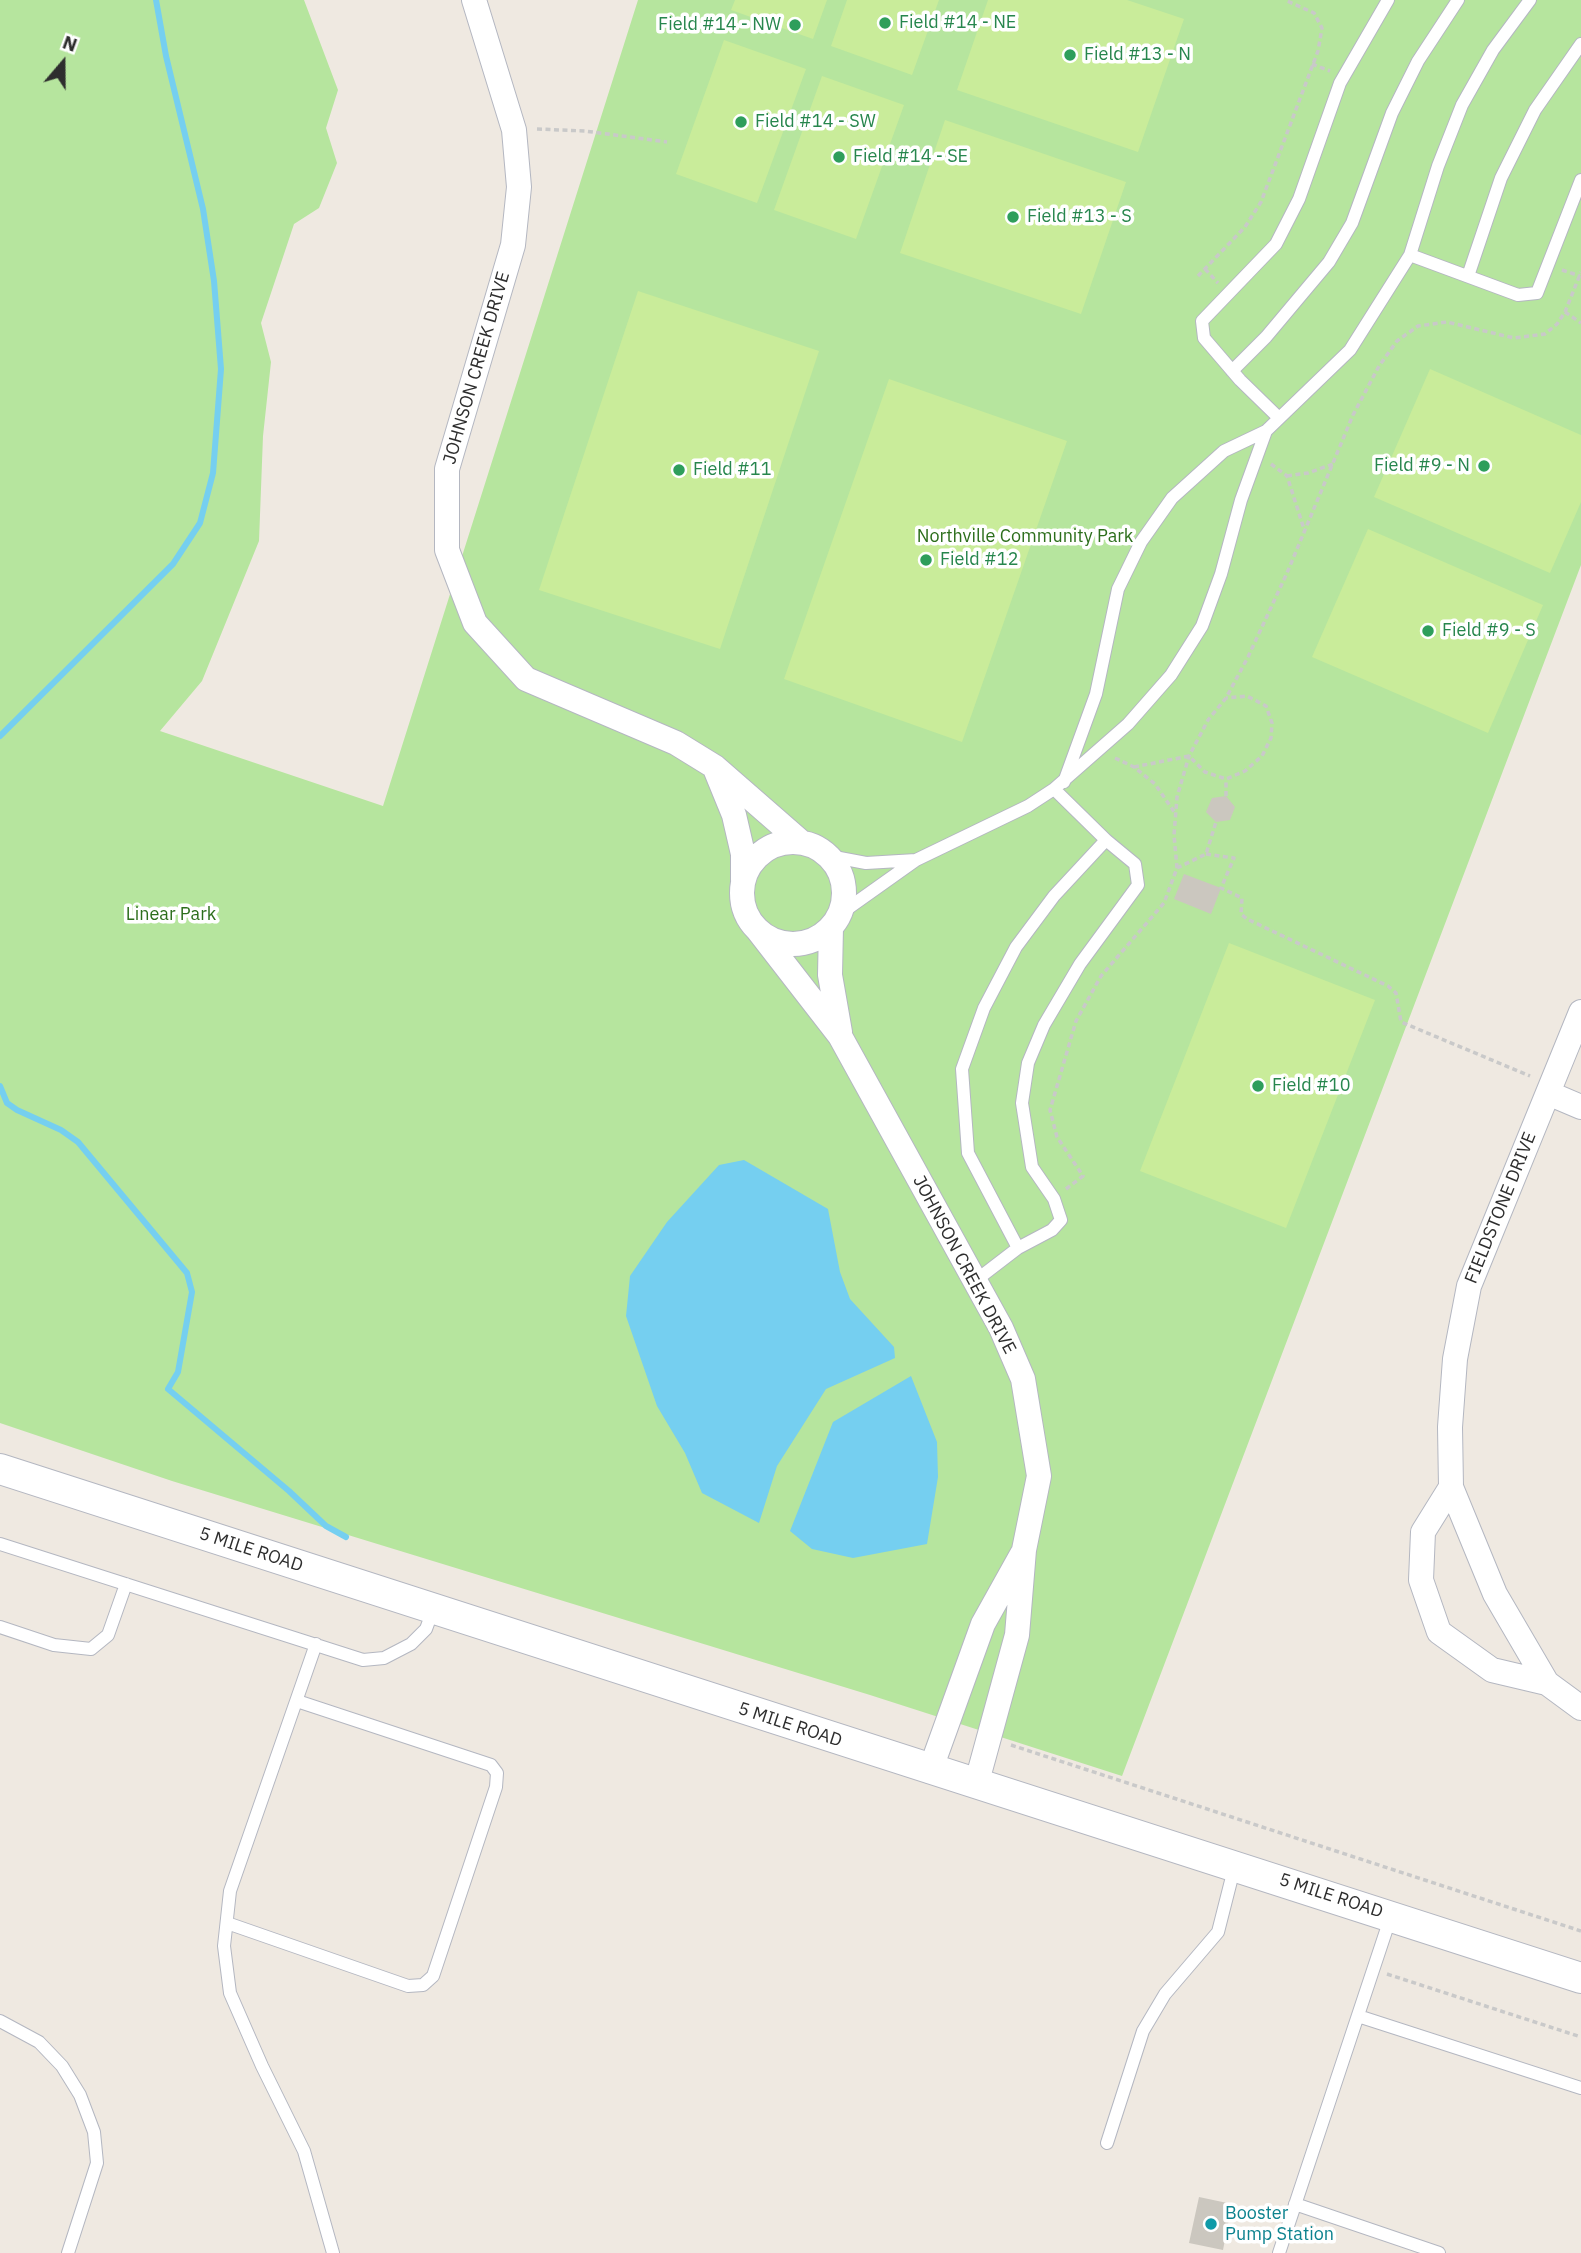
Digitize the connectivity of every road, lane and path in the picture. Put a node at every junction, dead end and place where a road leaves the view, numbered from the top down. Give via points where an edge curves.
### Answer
1 (474, 0) edge
2 (1285, 0) edge
3 (1388, 0) edge
4 (1458, 0) edge
5 (1530, 0) edge
6 (1581, 44) edge
7 (514, 133) junction
8 (667, 142) dead end
9 (1581, 180) edge
10 (1410, 255) junction
11 (1581, 272) edge
12 (1198, 276) dead end
13 (1468, 276) junction
14 (1565, 312) junction
15 (1581, 323) edge
16 (1233, 372) junction
17 (1279, 418) junction
18 (1266, 431) junction
19 (1258, 453) junction
20 (1333, 464) junction
21 (1287, 476) junction
22 (1305, 531) junction
23 (1226, 698) junction
24 (1102, 748) junction
25 (1189, 756) junction
26 (715, 767) junction
27 (1134, 767) junction
28 (1226, 779) junction
29 (1059, 785) junction
30 (1226, 796) dead end
31 (1175, 814) junction
32 (1216, 822) dead end
33 (1106, 840) junction
34 (801, 842) junction
35 (1206, 854) junction
36 (829, 856) junction
37 (916, 860) junction
38 (1177, 867) junction
39 (743, 884) junction
40 (836, 921) junction
41 (757, 929) junction
42 (1581, 1012) edge
43 (841, 1036) junction
44 (1550, 1089) junction
45 (1581, 1107) edge
46 (1054, 1199) junction
47 (1018, 1248) junction
48 (975, 1280) junction
49 (0, 1469) edge
50 (1451, 1487) junction
51 (0, 1544) edge
52 (1024, 1550) junction
53 (126, 1584) junction
54 (433, 1609) junction
55 (0, 1627) edge
56 (316, 1644) junction
57 (1548, 1683) junction
58 (297, 1701) junction
59 (1581, 1708) edge
60 (989, 1738) junction
61 (930, 1771) junction
62 (975, 1785) junction
63 (1235, 1865) junction
64 (1391, 1916) junction
65 (227, 1923) junction
66 (1581, 1931) edge
67 (1373, 1970) junction
68 (1581, 1978) edge
69 (1358, 2016) junction
70 (0, 2021) edge
71 (1581, 2037) edge
72 (1581, 2088) edge
73 (1107, 2143) dead end
74 (1295, 2204) junction
75 (68, 2253) edge
76 (333, 2253) edge
77 (1279, 2253) edge
78 (1439, 2253) edge

1 - 7 street, JOHNSON CREEK DRIVE
2 - 12 path via 1314,13 1322,28 1318,51 1261,202 1245,227
3 - 16 lane via 1340,83 1299,199 1276,244 1202,321 1205,338
4 - 16 lane via 1418,61 1392,113 1352,223 1329,262
5 - 10 lane via 1493,50 1462,105
6 - 13 lane via 1535,110 1501,178
7 - 8 path via 560,128
7 - 26 street, JOHNSON CREEK DRIVE via 519,187 513,245 447,470 446,550 475,624 526,678 676,743
9 - 13 lane via 1537,293 1518,295
10 - 13 lane
10 - 17 lane via 1350,350
11 - 14 path
14 - 15 path
14 - 20 path via 1545,334 1530,338 1447,322 1418,326 1397,341 1379,366
16 - 17 lane
17 - 18 lane
18 - 19 lane
18 - 29 lane via 1224,451 1172,498 1141,542 1118,589 1096,694
19 - 21 path
19 - 24 lane via 1202,626 1171,675
20 - 21 path
20 - 22 path
21 - 22 path
22 - 23 path
23 - 25 path
23 - 28 path via 1247,696 1266,706 1272,723 1262,756
24 - 27 path
24 - 29 lane
25 - 27 path
25 - 28 path via 1205,772
25 - 31 path
26 - 34 street, JOHNSON CREEK DRIVE
26 - 39 street via 734,815 743,854
27 - 31 path via 1155,784
28 - 30 path
29 - 33 lane
29 - 37 lane via 1028,806
31 - 38 path
32 - 35 path
33 - 46 lane via 1135,863 1138,885 1080,964 1044,1025 1028,1063 1022,1103 1032,1167
33 - 47 lane via 1054,896 1016,947 984,1008 962,1069 968,1153
34 - 36 street
34 - 39 street via 770,847 757,856
35 - 38 path
35 - 44 path via 1234,858 1221,888 1242,898 1241,914 1247,919 1388,986 1396,993 1401,1022
36 - 37 lane via 866,863
36 - 40 street via 844,883
37 - 40 lane
38 - 46 path via 1164,903 1101,976 1076,1021 1050,1110 1057,1137 1083,1176
39 - 41 street via 745,908
40 - 41 street via 803,943 771,939
40 - 43 street, JOHNSON CREEK DRIVE via 830,975
41 - 43 street, JOHNSON CREEK DRIVE
42 - 44 street, FIELDSTONE DRIVE
43 - 48 street, JOHNSON CREEK DRIVE
44 - 45 street
44 - 50 street, FIELDSTONE DRIVE via 1469,1286 1455,1359
46 - 47 lane via 1061,1220
47 - 48 lane
48 - 52 street, JOHNSON CREEK DRIVE via 1023,1379 1032,1422 1039,1476
49 - 54 street, 5 MILE ROAD
50 - 57 street, FIELDSTONE DRIVE via 1495,1594
50 - 57 street via 1423,1532 1421,1580 1439,1632 1492,1670
51 - 53 lane
52 - 60 street, JOHNSON CREEK DRIVE via 1017,1635
52 - 61 street, JOHNSON CREEK DRIVE via 983,1624
53 - 55 lane via 108,1635 91,1649 54,1645
53 - 56 lane
54 - 56 lane via 426,1629 411,1644 384,1658 363,1660
54 - 61 street, 5 MILE ROAD
56 - 58 lane
57 - 59 street, FIELDSTONE DRIVE
58 - 65 lane via 230,1891
58 - 65 lane via 491,1765 497,1773 496,1787 433,1976 423,1985 408,1986
60 - 62 street, JOHNSON CREEK DRIVE
60 - 66 path
61 - 62 street, 5 MILE ROAD
62 - 63 street, 5 MILE ROAD
63 - 64 street, 5 MILE ROAD
63 - 73 lane via 1218,1932 1165,1994 1143,2031
64 - 67 lane
64 - 68 street, 5 MILE ROAD
65 - 76 lane via 224,1946 230,1993 304,2151
67 - 69 lane
67 - 71 path
69 - 72 lane
69 - 74 lane
70 - 75 lane via 39,2042 62,2066 80,2095 94,2132 97,2163
74 - 77 lane
74 - 78 lane

